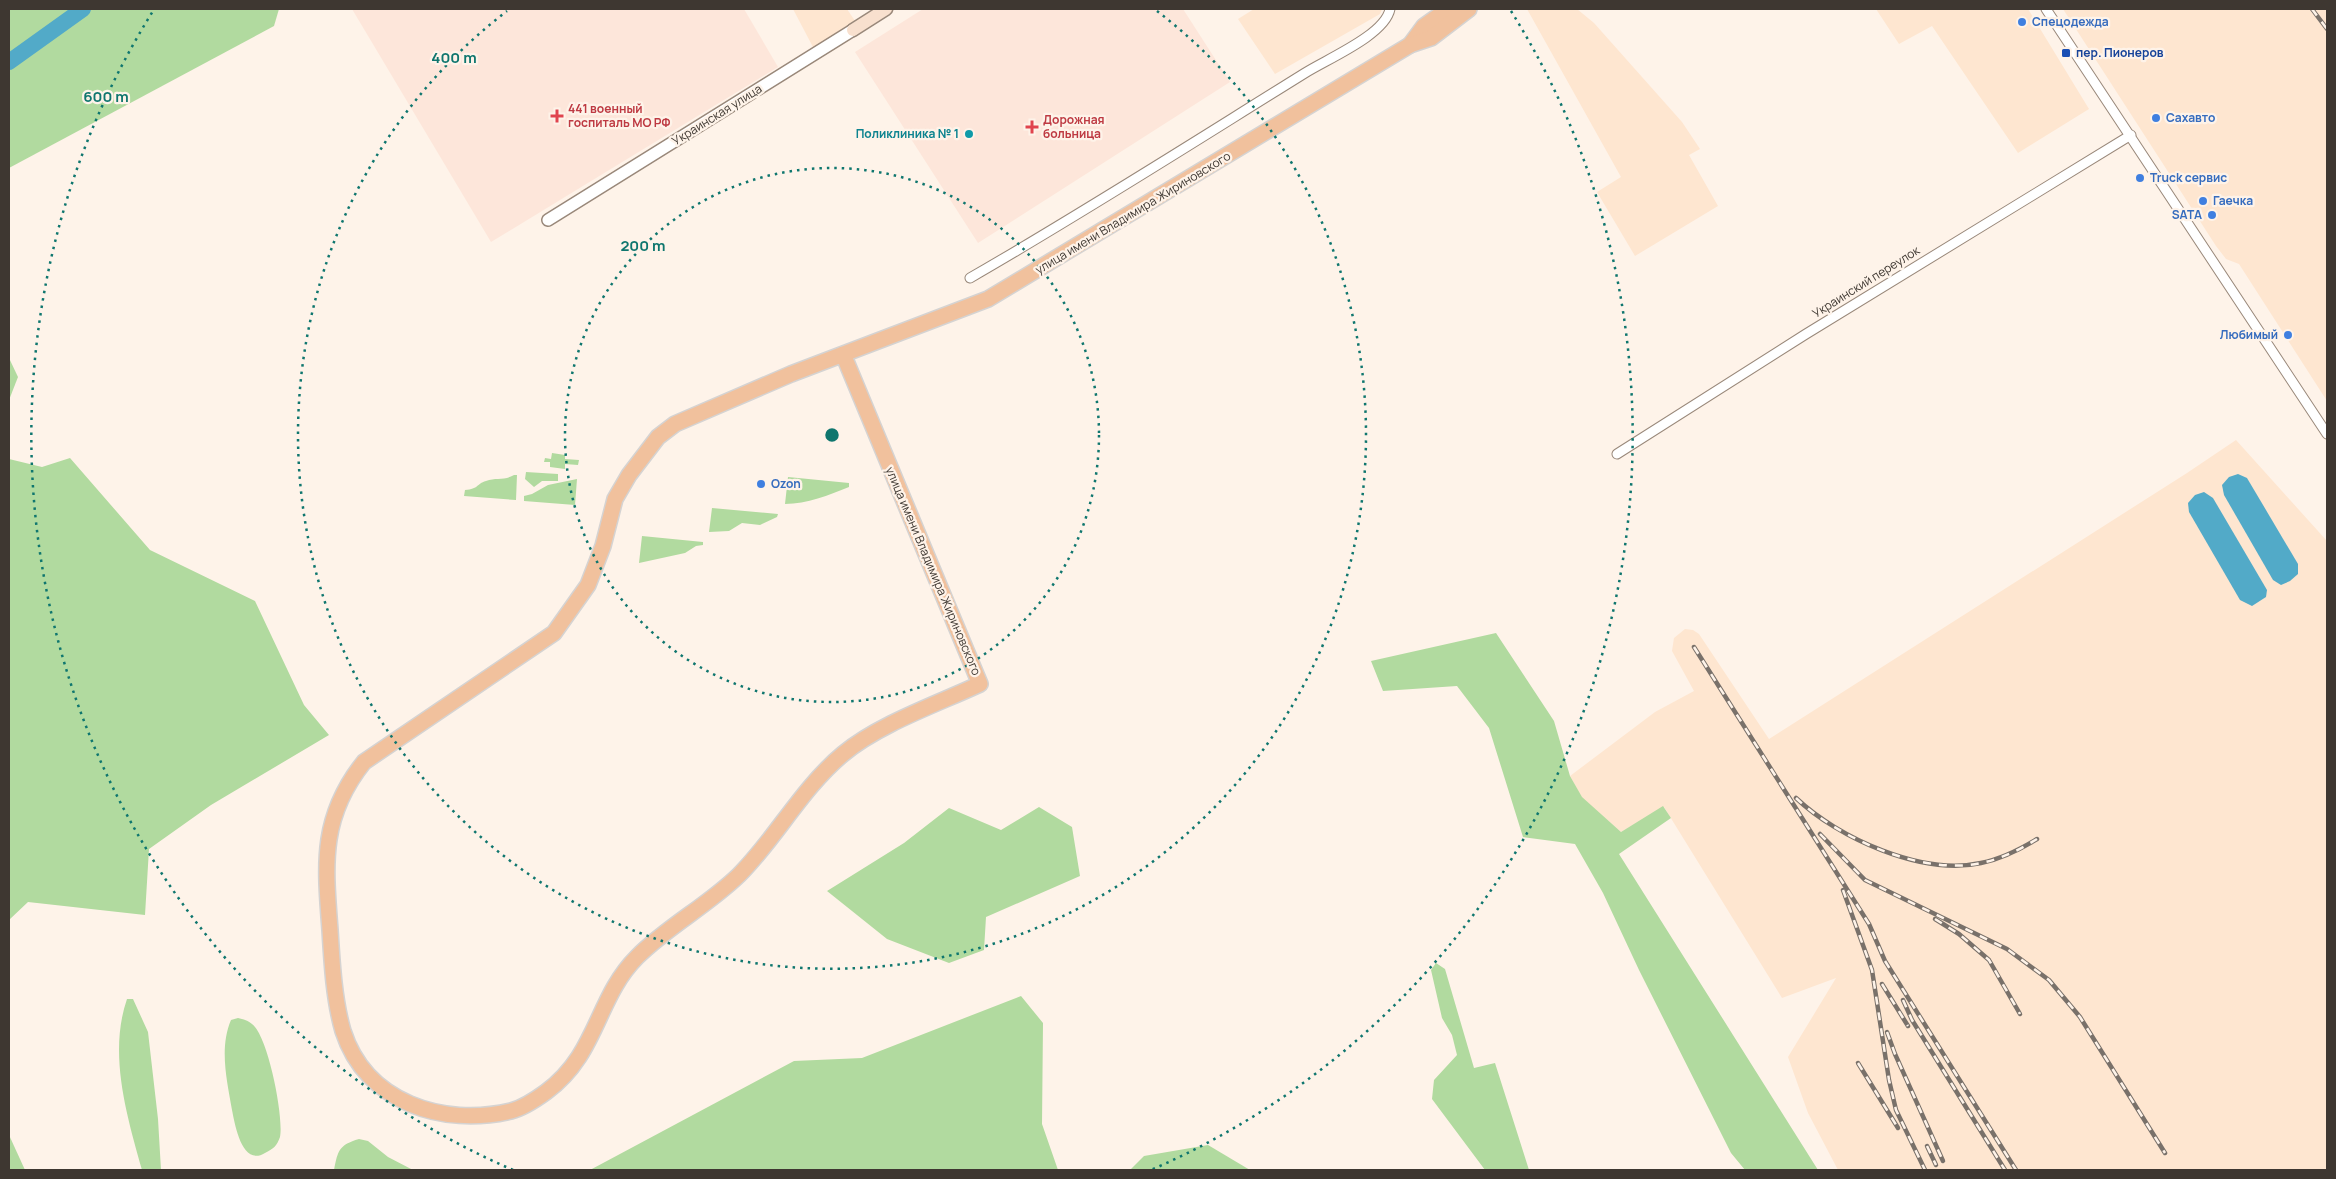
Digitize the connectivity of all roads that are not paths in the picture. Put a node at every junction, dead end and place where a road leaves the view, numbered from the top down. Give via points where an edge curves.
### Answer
1 (886, 9) edge
2 (1390, 9) edge
3 (1448, 9) edge
4 (1469, 9) edge
5 (2046, 9) edge
6 (853, 30) joint
7 (1410, 45) junction
8 (2131, 135) junction
9 (548, 220) dead end
10 (970, 278) dead end
11 (843, 354) junction
12 (2327, 434) edge
13 (1617, 454) dead end

1 - 6 main road, Украинская улица
2 - 10 street via 1389,16 1370,35
3 - 7 main road, улица имени Владимира Жириновского via 1424,26
4 - 7 main road, улица имени Владимира Жириновского via 1431,38
5 - 8 street
6 - 9 street, Украинская улица
7 - 11 main road, улица имени Владимира Жириновского via 988,299
8 - 12 street
8 - 13 street, Украинский переулок
11 - 11 main road, улица имени Владимира Жириновского via 980,684 866,737 842,754 739,875 663,932 634,960 605,1005 577,1062 558,1083 537,1099 514,1110 465,1116 422,1110 396,1099 363,1070 352,1054 340,1017 331,954 325,863 332,824 346,788 364,762 554,633 588,585 604,546 615,500 658,437 675,424 722,402

